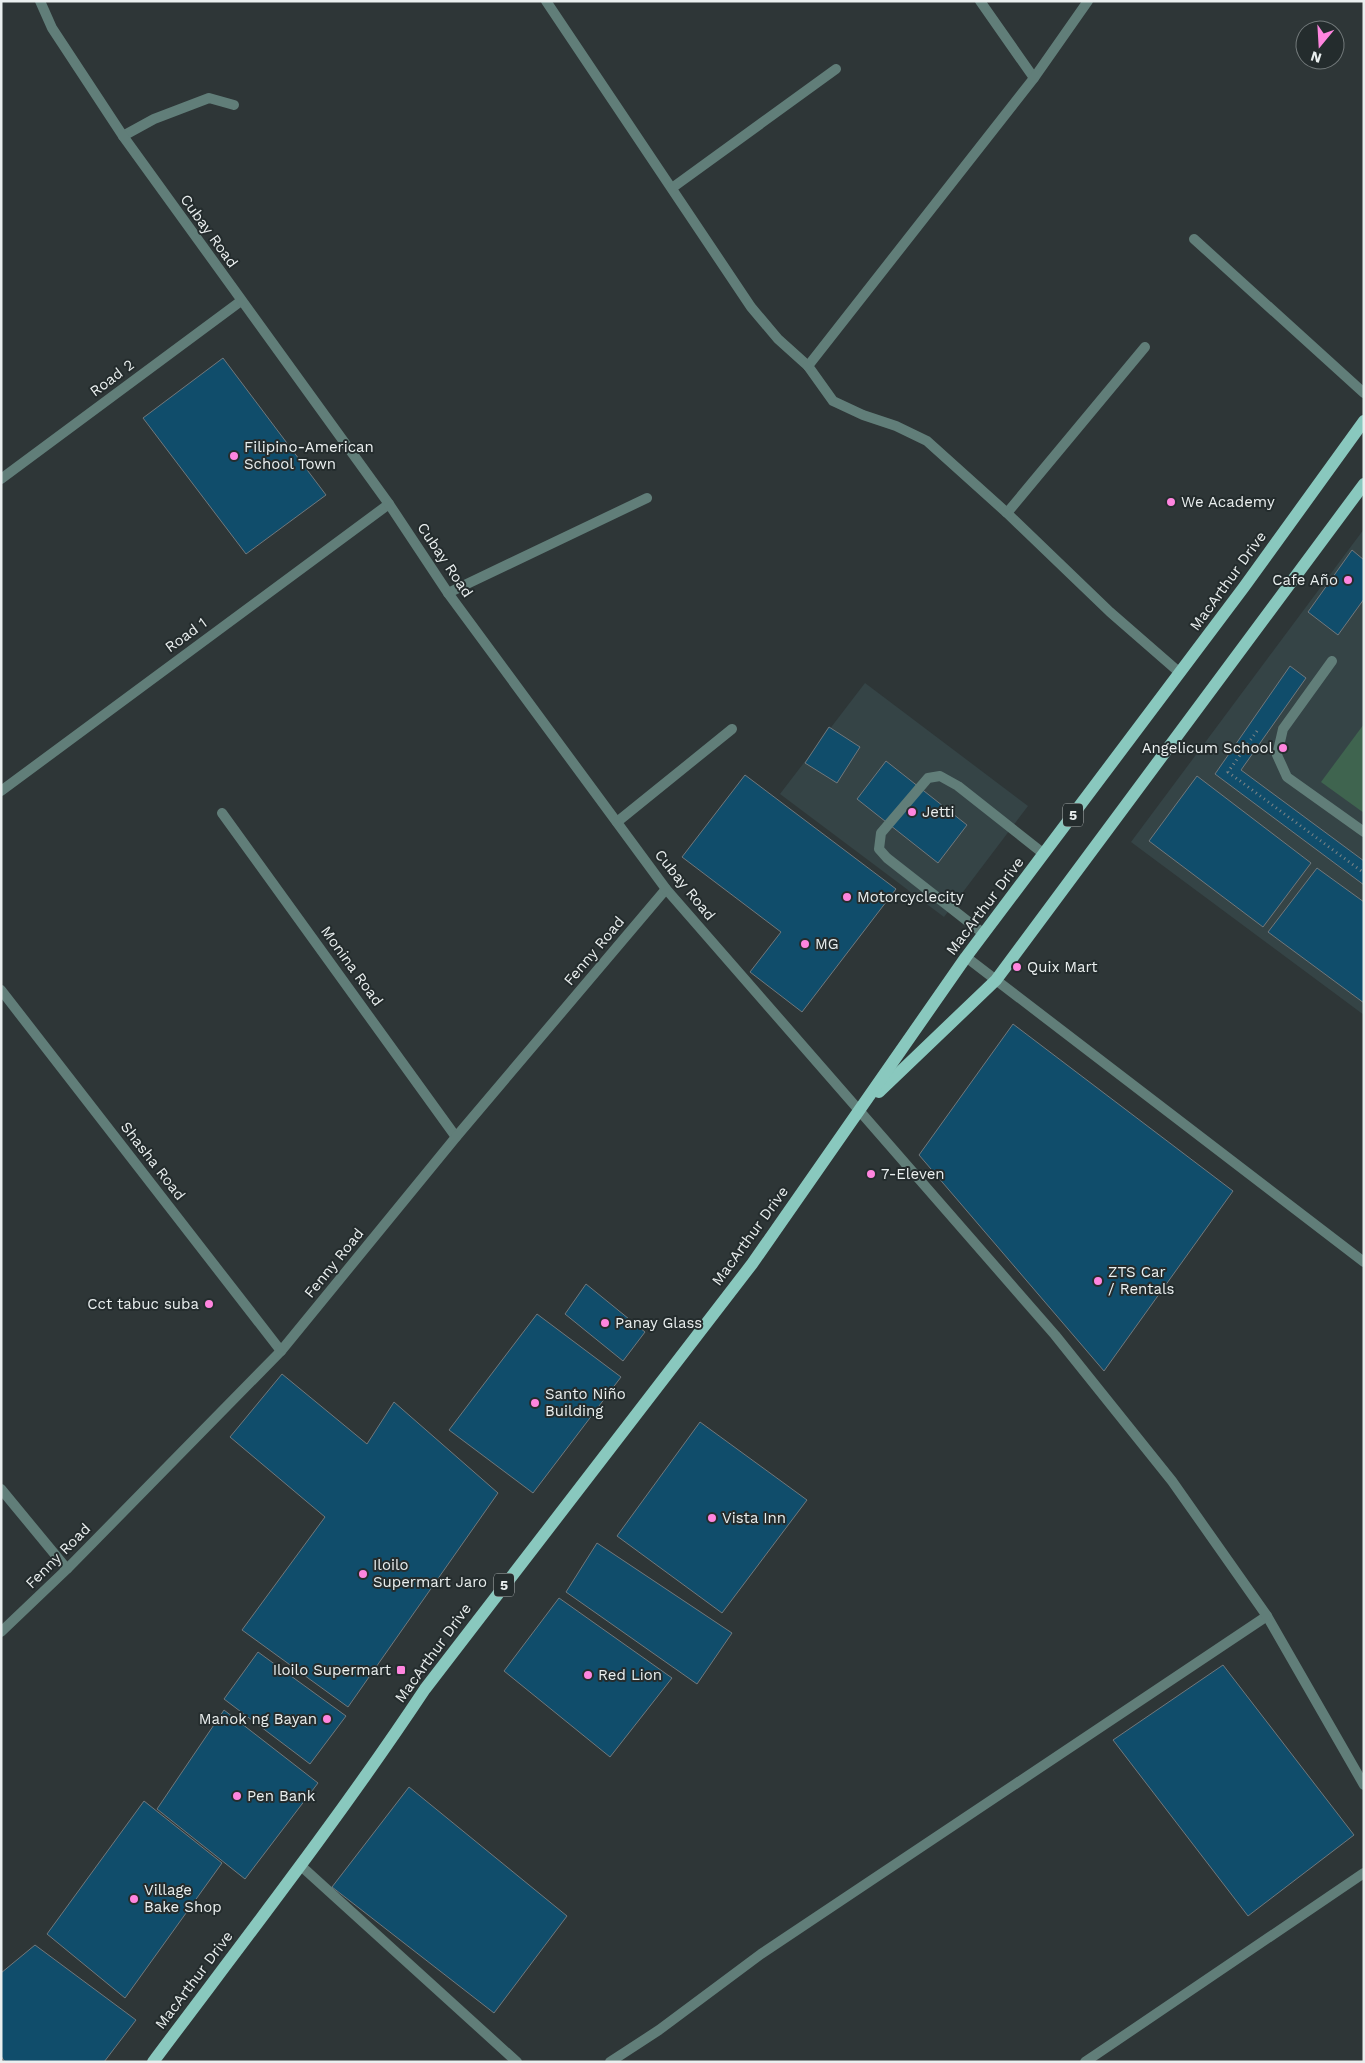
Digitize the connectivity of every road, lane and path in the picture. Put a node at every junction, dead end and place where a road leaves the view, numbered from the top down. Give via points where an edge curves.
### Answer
1 (40, 1) edge
2 (546, 1) edge
3 (980, 1) edge
4 (1088, 1) edge
5 (836, 69) dead end
6 (1034, 78) junction
7 (234, 105) dead end
8 (123, 136) junction
9 (672, 188) junction
10 (1194, 239) dead end
11 (241, 300) junction
12 (1145, 347) dead end
13 (808, 366) junction
14 (1364, 393) edge
15 (1364, 421) edge
16 (1, 479) edge
17 (1364, 484) edge
18 (647, 498) dead end
19 (389, 504) junction
20 (1006, 513) junction
21 (448, 593) junction
22 (1332, 661) dead end
23 (1180, 673) junction
24 (732, 729) dead end
25 (1, 791) edge
26 (222, 813) dead end
27 (617, 822) junction
28 (1364, 832) edge
29 (1044, 854) junction
30 (666, 889) junction
31 (984, 934) junction
32 (966, 958) junction
33 (996, 980) junction
34 (1, 990) edge
35 (859, 1111) junction
36 (456, 1137) junction
37 (1364, 1262) edge
38 (281, 1351) junction
39 (1, 1489) edge
40 (67, 1569) junction
41 (1267, 1616) junction
42 (1, 1632) edge
43 (1364, 1785) edge
44 (300, 1865) junction
45 (1364, 1873) edge
46 (153, 2062) edge
47 (517, 2062) edge
48 (610, 2062) edge
49 (1085, 2062) edge

1 - 8 street, Cubay Road via 52,28
2 - 9 street
3 - 6 street
4 - 6 street
5 - 9 street
6 - 13 street
7 - 8 street via 209,98 154,119
8 - 11 street, Cubay Road
9 - 13 street via 751,307 778,339
10 - 14 street
11 - 16 street, Road 2
11 - 19 street, Cubay Road
12 - 20 street
13 - 20 street via 834,401 927,442
15 - 23 main road, MacArthur Drive / 5
17 - 33 main road
18 - 21 street
19 - 21 street, Cubay Road
19 - 25 street, Road 1
20 - 23 street
21 - 27 street, Cubay Road
22 - 28 street via 1283,729 1277,755 1287,776
23 - 29 main road, MacArthur Drive / 5
24 - 27 street
26 - 36 street, Monina Road
27 - 30 street, Cubay Road
29 - 31 main road, MacArthur Drive / 5
29 - 31 street via 958,786 940,776 928,778 882,833 879,849 887,858
30 - 35 street, Cubay Road
30 - 36 street, Fenny Road
31 - 32 main road, MacArthur Drive / 5
32 - 33 street
32 - 35 main road, MacArthur Drive / 5
33 - 35 main road
33 - 37 street
34 - 38 street, Shasha Road
35 - 41 street, Cubay Road via 1055,1335 1172,1481
35 - 44 main road, MacArthur Drive / 5 via 752,1264 425,1689
36 - 38 street, Fenny Road
38 - 40 street, Fenny Road
39 - 40 street
40 - 42 street, Fenny Road
41 - 43 street, Cubay Road
41 - 48 street via 761,1954
44 - 46 main road, MacArthur Drive / 5
44 - 47 street
45 - 49 street

